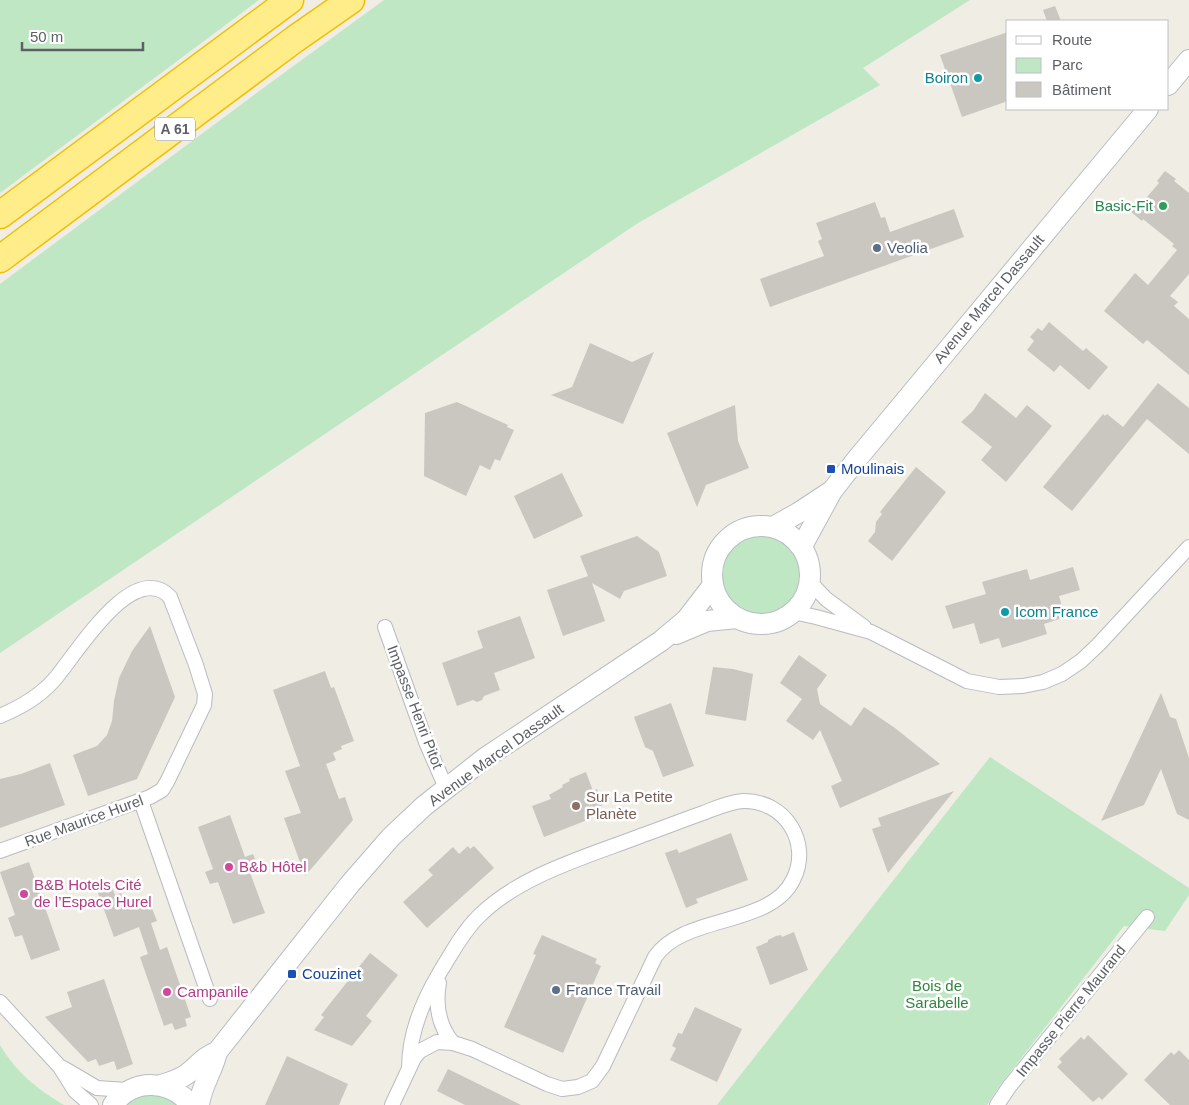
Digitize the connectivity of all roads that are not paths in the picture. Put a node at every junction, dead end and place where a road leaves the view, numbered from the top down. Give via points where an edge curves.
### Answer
1 (290, 0) edge
2 (351, 0) edge
3 (1189, 60) edge
4 (1169, 84) edge
5 (1147, 110) edge
6 (0, 215) edge
7 (0, 259) edge
8 (832, 491) junction
9 (773, 527) junction
10 (802, 546) junction
11 (1189, 548) edge
12 (810, 582) junction
13 (713, 585) junction
14 (793, 612) junction
15 (737, 618) junction
16 (385, 627) dead end
17 (871, 632) junction
18 (661, 641) junction
19 (0, 716) edge
20 (446, 788) junction
21 (141, 801) junction
22 (0, 851) edge
23 (1147, 917) dead end
24 (447, 961) junction
25 (210, 999) dead end
26 (0, 1002) edge
27 (453, 1043) junction
28 (217, 1052) junction
29 (60, 1067) junction
30 (408, 1068) junction
31 (161, 1085) junction
32 (127, 1090) junction
33 (91, 1105) edge
34 (113, 1105) edge
35 (192, 1105) edge
36 (199, 1105) edge
37 (392, 1105) edge
38 (998, 1105) edge

1 - 6 highway, A 61
2 - 7 highway, A 61
3 - 4 street
5 - 8 street, Avenue Marcel Dassault
8 - 9 street, Avenue Marcel Dassault
8 - 10 street, Avenue Marcel Dassault
9 - 10 street via 789,534
9 - 13 street, Avenue Marcel Dassault via 747,528 724,542 715,557
10 - 12 street via 809,564
11 - 17 street via 1081,661 1043,682 999,686 967,681
12 - 14 street via 804,599
12 - 17 street via 826,599
13 - 15 street via 718,598
13 - 18 street, Avenue Marcel Dassault via 686,620
14 - 15 street, Avenue Marcel Dassault via 766,624
14 - 17 street
15 - 18 street, Avenue Marcel Dassault via 706,621
16 - 20 street, Impasse Henri Pitot
18 - 20 street, Avenue Marcel Dassault via 485,758
19 - 21 street, Rue Maurice Hurel via 19,708 45,689 108,612 141,591 155,588 166,593 173,602 204,689 204,705 165,786
20 - 28 street, Avenue Marcel Dassault via 391,837 350,884
21 - 22 street, Rue Maurice Hurel
21 - 25 street
23 - 38 street, Impasse Pierre Maurand via 1009,1087
24 - 27 street via 439,983 437,1009 446,1034
24 - 27 street via 478,917 520,885 723,806 743,801 771,807 786,818 796,834 800,850 797,870 783,895 766,905 677,937 659,951 603,1066 592,1081 562,1089
24 - 30 street via 419,1014
26 - 29 street
27 - 30 street via 437,1042 427,1046
28 - 31 street, Avenue Marcel Dassault via 207,1055 182,1077
28 - 36 street, Avenue Marcel Dassault
29 - 32 street via 97,1088
29 - 33 street via 75,1092
30 - 37 street
31 - 32 street, Avenue Marcel Dassault
31 - 35 street via 178,1092
32 - 34 street

